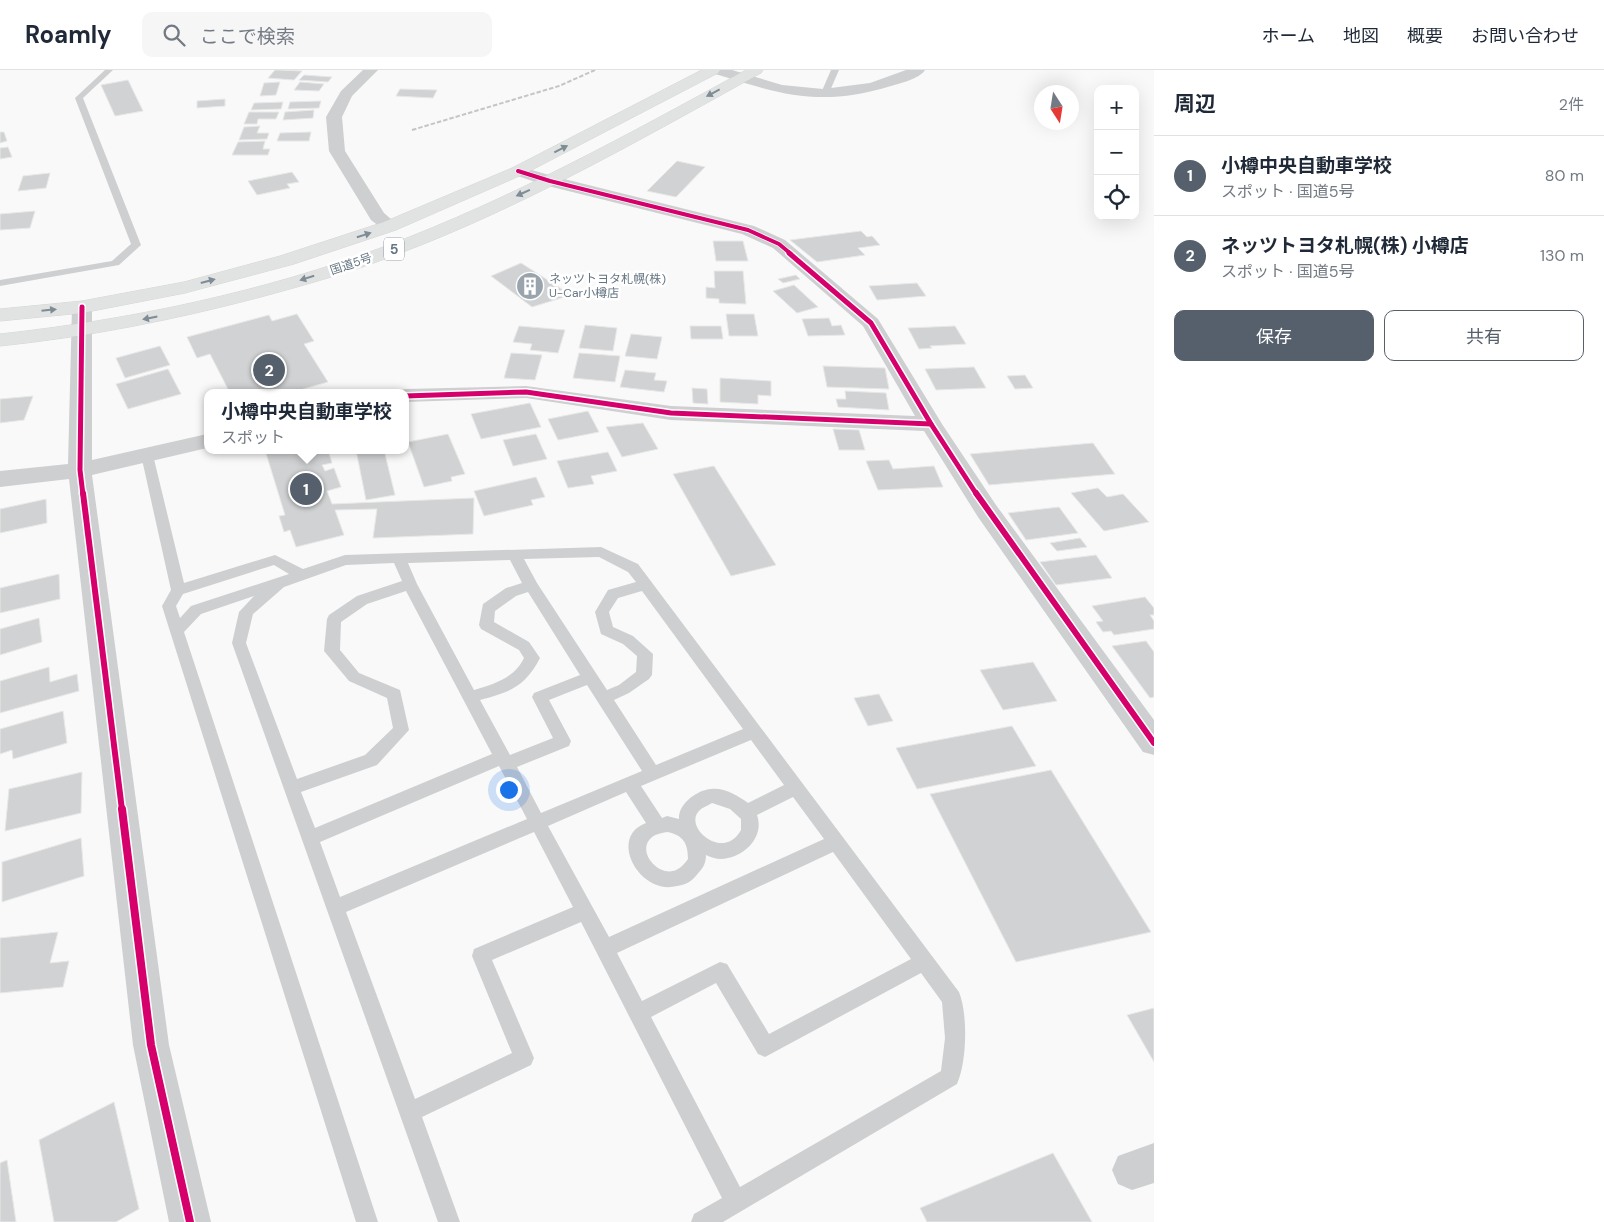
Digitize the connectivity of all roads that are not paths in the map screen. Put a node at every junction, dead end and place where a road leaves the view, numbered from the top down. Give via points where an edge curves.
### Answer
1 (109, 70) edge
2 (371, 70) edge
3 (713, 70) edge
4 (717, 70) edge
5 (835, 70) edge
6 (918, 70) edge
7 (749, 74) edge
8 (824, 92) junction
9 (518, 172) junction
10 (550, 182) junction
11 (390, 226) junction
12 (0, 283) edge
13 (82, 306) junction
14 (0, 315) edge
15 (81, 331) junction
16 (0, 340) edge
17 (409, 396) edge
18 (932, 424) junction
19 (204, 442) edge
20 (147, 455) junction
21 (80, 470) junction
22 (0, 479) edge
23 (514, 556) junction
24 (399, 559) junction
25 (301, 576) junction
26 (279, 583) junction
27 (410, 584) junction
28 (645, 585) junction
29 (531, 586) junction
30 (178, 590) junction
31 (176, 630) junction
32 (591, 677) junction
33 (470, 697) junction
34 (604, 698) junction
35 (1144, 715) edge
36 (754, 731) junction
37 (1154, 743) edge
38 (504, 760) junction
39 (653, 774) junction
40 (630, 784) junction
41 (797, 787) junction
42 (292, 788) junction
43 (746, 812) junction
44 (538, 823) junction
45 (657, 825) junction
46 (692, 836) junction
47 (311, 838) junction
48 (836, 842) junction
49 (336, 907) junction
50 (585, 911) junction
51 (604, 949) junction
52 (925, 961) junction
53 (638, 1013) junction
54 (408, 1113) junction
55 (736, 1202) junction
56 (190, 1222) edge
57 (368, 1222) edge
58 (449, 1222) edge
59 (702, 1222) edge

1 - 12 lane via 79,98 136,245 115,262
2 - 11 street via 346,94 334,117 337,151 377,216
9 -> 3 highway, 国道5号 / 5
4 - 7 street
5 - 8 lane
6 - 8 street via 895,82
7 - 8 street via 791,91
7 -> 10 highway, 国道5号 / 5
9 - 10 street
9 - 11 highway, 国道5号 / 5
10 -> 15 highway, 国道5号 / 5 via 410,244 304,279 194,309
10 - 18 street via 748,230 780,244 871,323
13 -> 11 highway, 国道5号 / 5 via 194,284 287,260
14 -> 13 highway, 国道5号 / 5
13 - 15 street
15 - 16 highway, 国道5号 / 5
15 - 21 street
17 - 18 street via 526,392 671,412
18 - 35 street via 987,511
19 - 20 street
20 - 21 street
20 - 30 lane
21 - 22 street
21 - 56 street via 151,1045
23 - 24 lane
23 - 28 lane via 601,552 633,568
23 - 29 lane
24 - 25 lane via 345,560
24 - 27 lane
25 - 26 lane
25 - 30 lane via 275,560
26 - 31 lane via 196,610
26 - 42 lane via 246,612 239,643
27 - 33 lane
27 - 42 lane via 362,600 334,619 332,651 354,677 394,694 401,730 371,760
28 - 34 lane via 613,594 602,612 606,630 628,640 645,654 644,675
28 - 36 lane
29 - 32 lane
29 - 33 lane via 511,592 488,608 486,625 524,646 532,658 527,671 509,686
30 - 31 lane via 169,606
31 - 57 lane
32 - 34 lane
32 - 38 lane via 540,698 563,741
33 - 38 lane
34 - 39 lane
35 - 37 street
36 - 39 lane
36 - 41 lane
38 - 44 lane
38 - 47 lane
39 - 40 lane
40 - 44 lane
40 - 45 lane
41 - 43 lane
41 - 48 lane
42 - 47 lane
43 - 46 lane via 750,831 739,846 730,850 708,849
43 - 46 lane via 721,796 702,799 694,803 686,819
44 - 49 lane
44 - 50 lane
45 - 46 lane via 676,825
45 - 46 lane via 641,835 636,853 645,871 665,880 685,876 693,869 697,862 697,844
47 - 49 lane
48 - 51 lane
48 - 52 lane
49 - 54 lane
50 - 51 lane
50 - 54 lane via 481,956 524,1058
51 - 53 lane
52 - 53 lane via 766,1047 720,971
52 - 55 lane via 952,999 955,1038 950,1077
53 - 55 lane
54 - 58 lane
55 - 59 lane

